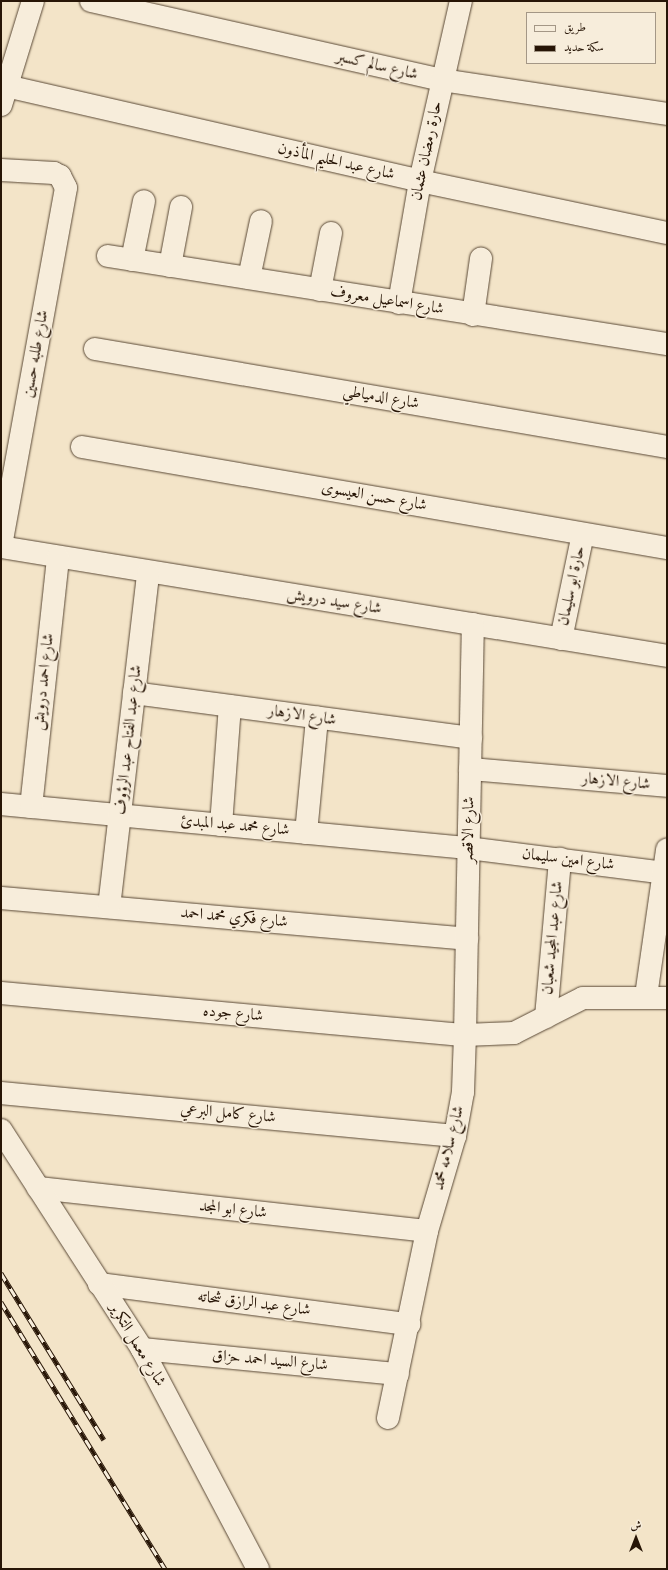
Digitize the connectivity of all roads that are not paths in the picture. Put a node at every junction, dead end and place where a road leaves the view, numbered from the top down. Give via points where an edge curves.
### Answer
1 (33, 1) edge
2 (91, 1) edge
3 (461, 1) edge
4 (442, 80) junction
5 (5, 81) edge
6 (667, 114) edge
7 (1, 170) edge
8 (420, 181) junction
9 (144, 201) dead end
10 (181, 207) dead end
11 (261, 221) dead end
12 (331, 233) dead end
13 (667, 233) edge
14 (108, 256) dead end
15 (481, 259) dead end
16 (132, 260) junction
17 (170, 266) junction
18 (249, 278) junction
19 (320, 290) junction
20 (399, 303) junction
21 (473, 314) junction
22 (667, 344) edge
23 (95, 349) dead end
24 (82, 447) dead end
25 (667, 447) edge
26 (583, 534) junction
27 (1, 547) edge
28 (667, 548) edge
29 (58, 557) junction
30 (148, 573) junction
31 (473, 624) junction
32 (561, 639) junction
33 (667, 656) edge
34 (134, 693) junction
35 (230, 706) junction
36 (317, 718) junction
37 (471, 738) junction
38 (470, 769) junction
39 (667, 786) edge
40 (1, 804) edge
41 (31, 807) junction
42 (121, 816) junction
43 (221, 825) junction
44 (306, 833) junction
45 (468, 848) junction
46 (667, 850) edge
47 (560, 858) junction
48 (665, 873) edge
49 (1, 898) edge
50 (109, 907) junction
51 (467, 939) junction
52 (1, 993) edge
53 (657, 997) edge
54 (546, 1017) junction
55 (465, 1035) junction
56 (1, 1093) edge
57 (1, 1130) edge
58 (455, 1136) junction
59 (38, 1188) junction
60 (427, 1231) junction
61 (99, 1284) junction
62 (409, 1324) junction
63 (142, 1349) junction
64 (398, 1374) junction
65 (388, 1418) dead end
66 (258, 1569) edge

1 - 5 street
2 - 4 street, شارع سالم كسبر
3 - 4 street, حارة رمضان عثمان
4 - 6 street, شارع سالم كسبر
4 - 8 street, حارة رمضان عثمان
5 - 8 street, شارع عبد الحليم المأذون
7 - 27 street, شارع طلبه حسين via 46,172 60,176 66,188
8 - 13 street, شارع عبد الحليم المأذون
8 - 20 street, حارة رمضان عثمان
9 - 16 street
10 - 17 street
11 - 18 street
12 - 19 street
14 - 16 street, شارع اسماعيل معروف
15 - 21 street
16 - 17 street, شارع اسماعيل معروف
17 - 18 street, شارع اسماعيل معروف
18 - 19 street, شارع اسماعيل معروف
19 - 20 street, شارع اسماعيل معروف
20 - 21 street, شارع اسماعيل معروف
21 - 22 street, شارع اسماعيل معروف
23 - 25 street, شارع الدمياطي
24 - 26 street, شارع حسن العيسوى
26 - 28 street, شارع حسن العيسوى
26 - 32 street, حارة ابو سليمان
27 - 29 street, شارع سيد درويش
29 - 30 street, شارع سيد درويش
29 - 41 street, شارع احمد درويش
30 - 31 street, شارع سيد درويش
30 - 34 street, شارع عبد الفتاح عبد الرؤوف
31 - 32 street, شارع سيد درويش
31 - 37 street, شارع الاقصر
32 - 33 street, شارع سيد درويش
34 - 35 street, شارع الازهار
34 - 42 street, شارع عبد الفتاح عبد الرؤوف
35 - 36 street, شارع الازهار
35 - 43 street
36 - 37 street, شارع الازهار
36 - 44 street
37 - 38 street, شارع الاقصر
38 - 39 street, شارع الازهار
38 - 45 street, شارع الاقصر
40 - 41 street, شارع محمد عبد المبدئ
41 - 42 street, شارع محمد عبد المبدئ
42 - 43 street, شارع محمد عبد المبدئ
42 - 50 street, شارع عبد الفتاح عبد الرؤوف
43 - 44 street, شارع محمد عبد المبدئ
44 - 45 street, شارع محمد عبد المبدئ
45 - 47 street, شارع امين سليمان
45 - 51 street, شارع الاقصر
46 - 48 street
47 - 48 street, شارع امين سليمان
47 - 54 street, شارع عبد المجيد شعبان
48 - 53 street
49 - 50 street, شارع فكري محمد احمد
50 - 51 street, شارع فكري محمد احمد
51 - 55 street, شارع الاقصر
52 - 55 street, شارع جوده
53 - 54 street via 583,998
54 - 55 street via 514,1033
55 - 58 street, شارع سلامه محمد via 462,1092
56 - 58 street, شارع كامل البرعي
57 - 59 street, شارع معمل التكرير
58 - 60 street, شارع سلامه محمد
59 - 60 street, شارع ابو المجد
59 - 61 street, شارع معمل التكرير
60 - 62 street, شارع سلامه محمد
61 - 62 street, شارع عبد الرازق شحاته
61 - 63 street, شارع معمل التكرير
62 - 64 street, شارع سلامه محمد
63 - 64 street, شارع السيد احمد حزاق
63 - 66 street, شارع معمل التكرير
64 - 65 street, شارع سلامه محمد

